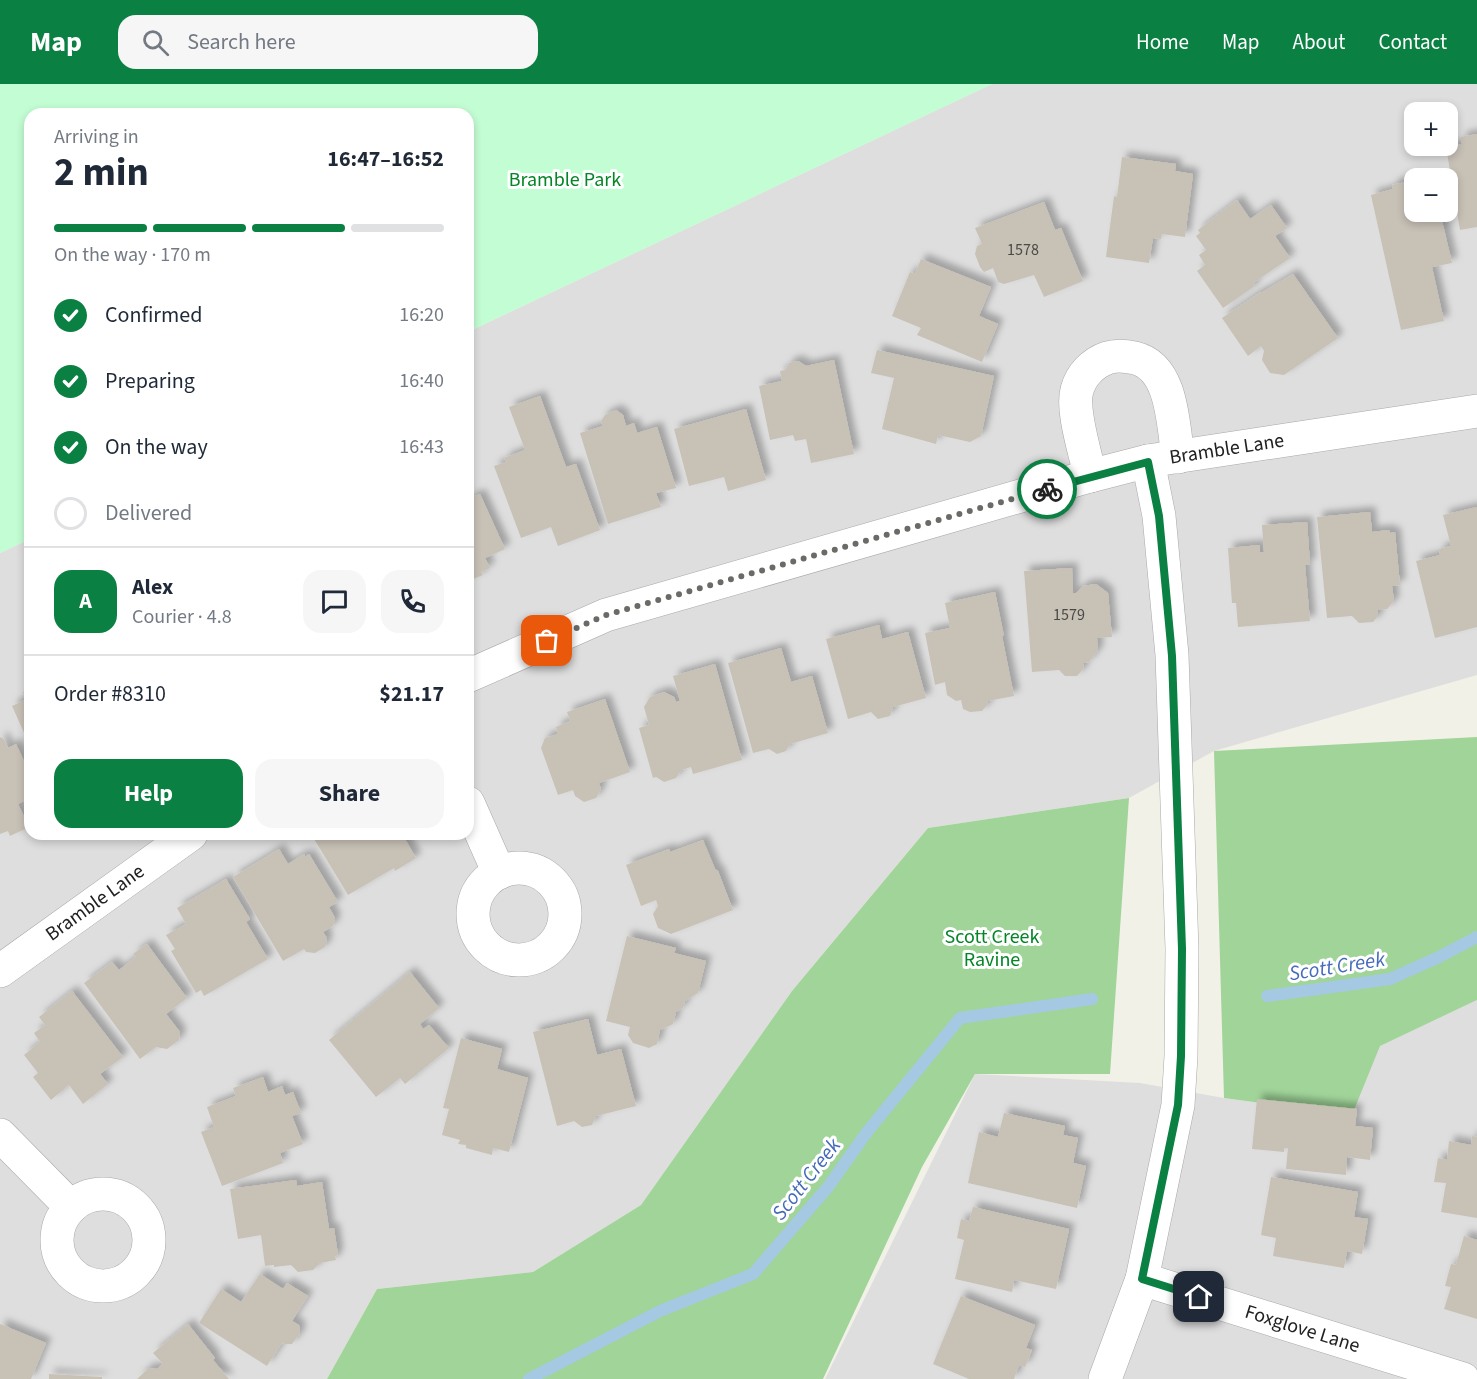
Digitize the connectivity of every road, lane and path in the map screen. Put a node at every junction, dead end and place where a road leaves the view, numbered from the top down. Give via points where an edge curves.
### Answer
1 (1477, 411) edge
2 (1163, 459) junction
3 (1090, 477) junction
4 (474, 673) edge
5 (474, 817) edge
6 (183, 840) edge
7 (499, 873) dead end
8 (0, 971) edge
9 (0, 1135) edge
10 (70, 1208) dead end
11 (1142, 1279) junction
12 (1105, 1379) edge
13 (1463, 1379) edge

1 - 2 street, Bramble Lane
2 - 3 street, Bramble Lane
2 - 3 street via 1168,395 1163,381 1154,368 1140,359 1109,357 1095,363 1083,375 1077,390 1075,405
2 - 11 street via 1159,516 1172,656 1182,949 1181,1056 1178,1105
3 - 4 street, Bramble Lane via 606,615
5 - 7 street
6 - 8 street, Bramble Lane
9 - 10 street
11 - 12 street
11 - 13 street, Foxglove Lane

